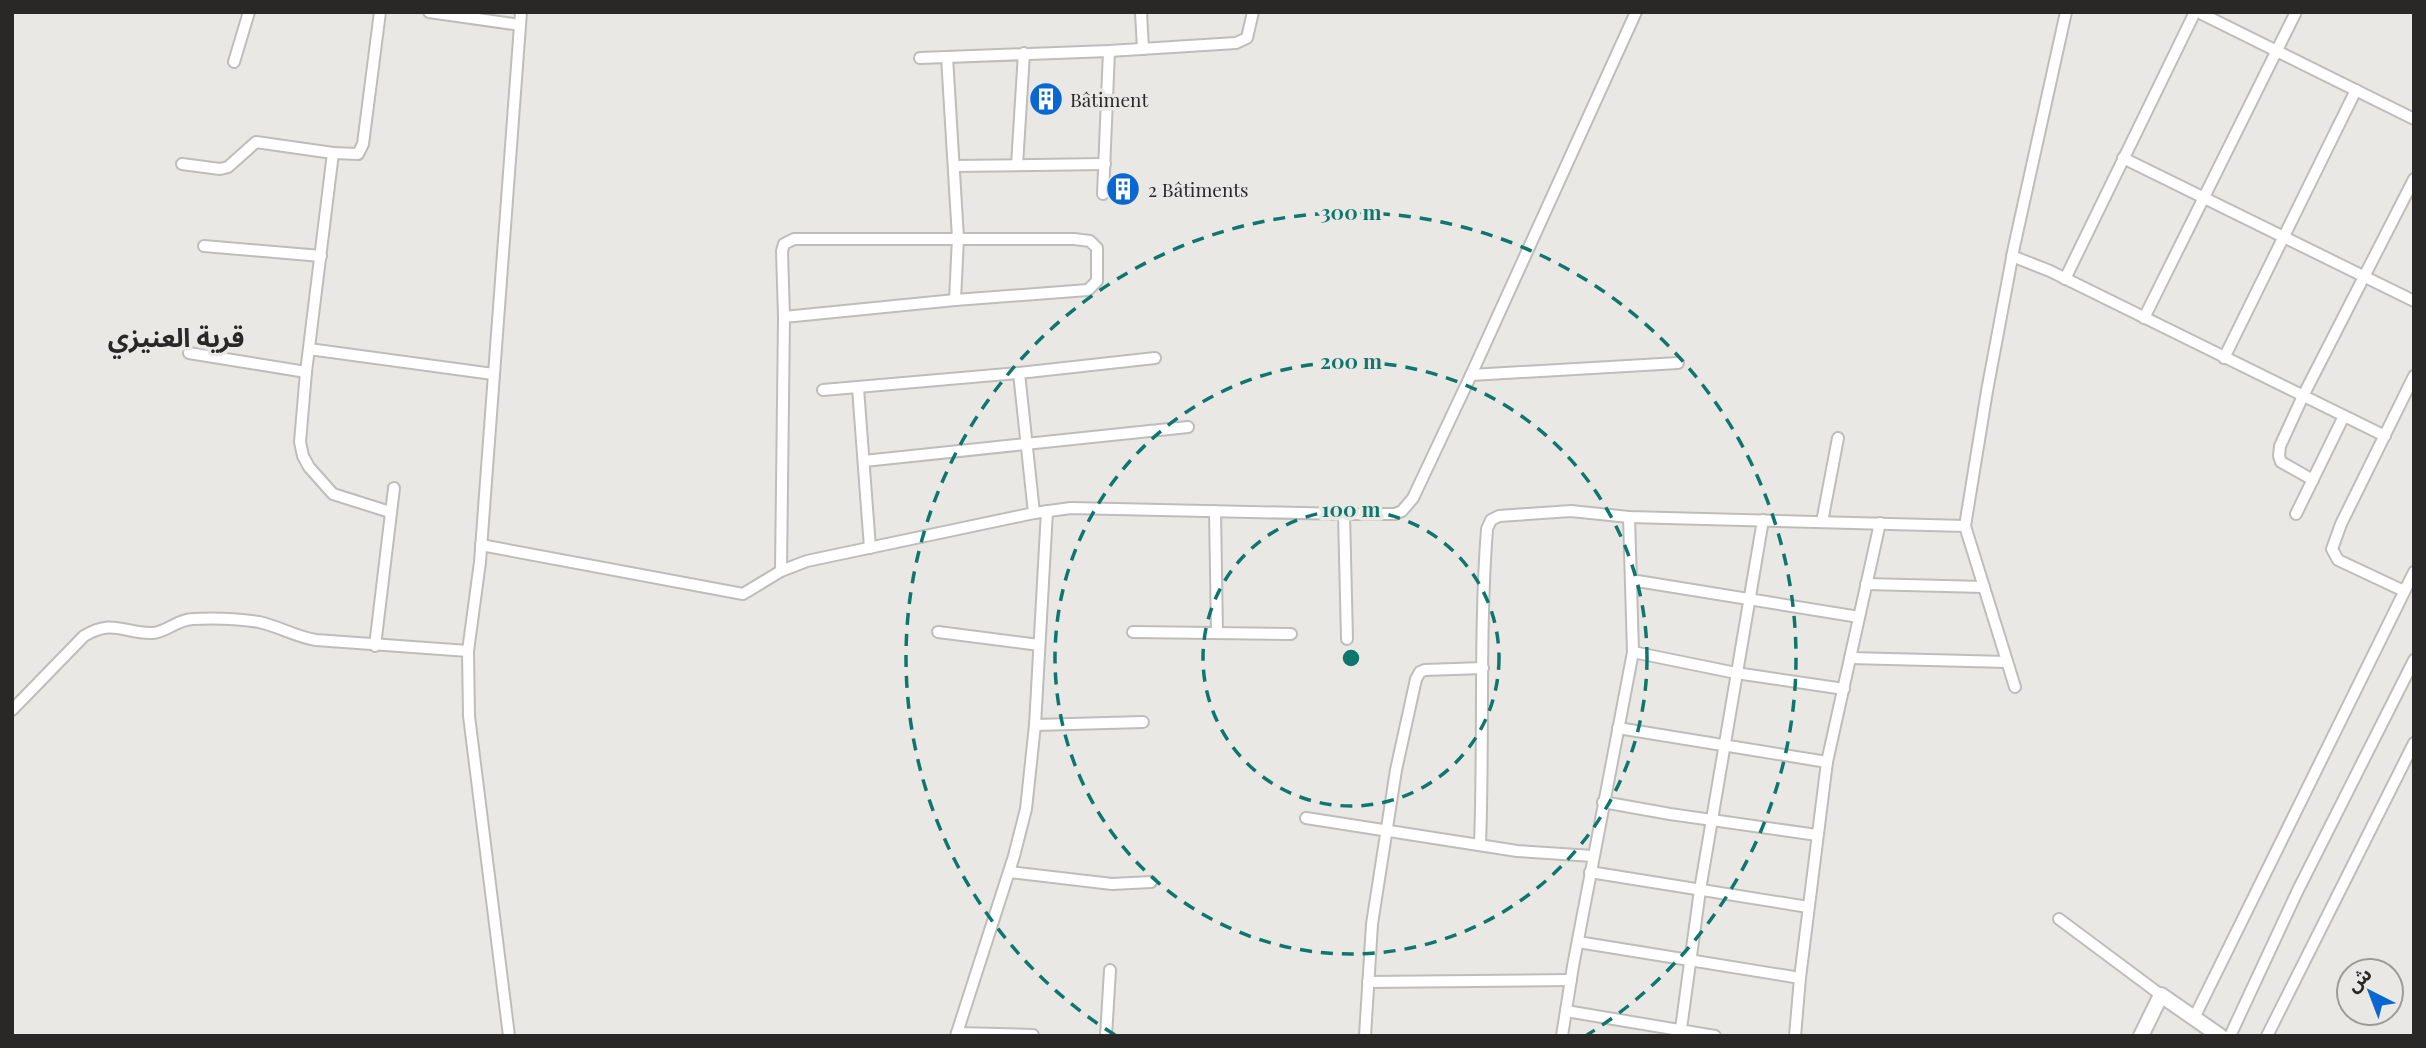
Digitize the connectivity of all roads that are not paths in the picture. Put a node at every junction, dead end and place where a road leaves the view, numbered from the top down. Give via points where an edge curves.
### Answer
1 (248, 12) edge
2 (380, 12) edge
3 (429, 12) edge
4 (521, 12) edge
5 (1142, 12) edge
6 (1253, 12) edge
7 (1636, 12) edge
8 (2066, 12) edge
9 (2197, 12) edge
10 (2296, 12) edge
11 (520, 25) junction
12 (1143, 49) junction
13 (1109, 51) junction
14 (2277, 51) junction
15 (1024, 53) junction
16 (947, 57) junction
17 (920, 58) dead end
18 (234, 62) dead end
19 (2356, 90) junction
20 (2414, 119) edge
21 (333, 153) junction
22 (2123, 158) junction
23 (1105, 163) junction
24 (182, 164) dead end
25 (1017, 165) junction
26 (954, 166) junction
27 (2414, 179) edge
28 (1103, 194) dead end
29 (2202, 198) junction
30 (2283, 236) junction
31 (958, 238) junction
32 (204, 246) dead end
33 (321, 256) junction
34 (2012, 256) junction
35 (2365, 277) junction
36 (2065, 279) junction
37 (955, 300) junction
38 (2414, 300) edge
39 (784, 317) junction
40 (2144, 318) junction
41 (309, 349) junction
42 (189, 353) dead end
43 (1155, 358) dead end
44 (2224, 358) junction
45 (1678, 363) dead end
46 (306, 372) junction
47 (1019, 373) junction
48 (493, 374) junction
49 (1471, 375) junction
50 (2414, 376) edge
51 (858, 388) junction
52 (823, 390) dead end
53 (2303, 396) junction
54 (2344, 416) junction
55 (1188, 427) dead end
56 (2385, 436) junction
57 (1838, 438) dead end
58 (1027, 443) junction
59 (864, 461) junction
60 (2313, 480) junction
61 (394, 488) dead end
62 (1047, 511) junction
63 (1215, 511) junction
64 (390, 512) junction
65 (1034, 513) junction
66 (1344, 514) junction
67 (2296, 514) dead end
68 (1629, 517) junction
69 (1763, 520) junction
70 (1822, 522) junction
71 (1880, 523) junction
72 (1965, 526) junction
73 (481, 545) junction
74 (870, 548) junction
75 (781, 570) junction
76 (2414, 572) edge
77 (1631, 580) junction
78 (1866, 584) junction
79 (1984, 587) junction
80 (2404, 591) junction
81 (1749, 598) junction
82 (1859, 617) junction
83 (938, 632) dead end
84 (1133, 632) dead end
85 (1217, 633) junction
86 (1291, 634) dead end
87 (1347, 639) dead end
88 (1039, 645) junction
89 (375, 646) junction
90 (468, 651) junction
91 (1633, 652) junction
92 (1850, 658) junction
93 (2414, 660) edge
94 (2007, 662) junction
95 (1483, 668) junction
96 (1736, 673) junction
97 (2015, 687) dead end
98 (1843, 689) junction
99 (12, 709) edge
100 (1143, 722) dead end
101 (1035, 725) junction
102 (1618, 729) junction
103 (2414, 743) edge
104 (1724, 745) junction
105 (1827, 762) junction
106 (1603, 802) junction
107 (1306, 818) dead end
108 (1712, 818) junction
109 (1388, 830) junction
110 (1818, 835) junction
111 (1480, 844) junction
112 (1593, 856) junction
113 (1009, 872) junction
114 (1590, 872) junction
115 (1151, 882) dead end
116 (1700, 890) junction
117 (1808, 907) junction
118 (2059, 919) dead end
119 (1578, 942) junction
120 (1690, 961) junction
121 (1110, 970) dead end
122 (1800, 978) junction
123 (1571, 980) junction
124 (1368, 982) junction
125 (2161, 995) junction
126 (1566, 1011) junction
127 (2194, 1018) junction
128 (1680, 1033) edge
129 (956, 1034) edge
130 (1033, 1035) edge
131 (509, 1036) edge
132 (1106, 1036) edge
133 (1365, 1036) edge
134 (1562, 1036) edge
135 (1715, 1036) edge
136 (1795, 1036) edge
137 (2141, 1036) edge
138 (2220, 1036) edge
139 (2230, 1036) edge
140 (2267, 1036) edge

1 - 18 street
2 - 21 street via 363,144 358,154
3 - 11 street
4 - 11 street
5 - 12 street
6 - 12 street via 1247,38 1239,42
7 - 49 street
8 - 34 street
9 - 14 street
9 - 22 street
10 - 14 street
11 - 48 street
12 - 13 street
13 - 15 street
13 - 23 street
14 - 19 street
14 - 29 street
15 - 16 street
15 - 25 street
16 - 17 street
16 - 26 street
19 - 20 street
19 - 30 street
21 - 24 street via 256,142 228,167
21 - 33 street
22 - 29 street
22 - 36 street
23 - 25 street
23 - 28 street
25 - 26 street
26 - 31 street
27 - 35 street
29 - 30 street
29 - 40 street
30 - 35 street
30 - 44 street
31 - 37 street
31 - 37 street via 1090,241 1097,248 1097,281 1087,290
31 - 39 street via 789,241 782,251
32 - 33 street
33 - 41 street
34 - 36 street
34 - 72 street
35 - 38 street
35 - 53 street
36 - 40 street
37 - 39 street
39 - 75 street
40 - 44 street
41 - 46 street
41 - 48 street
42 - 46 street
43 - 47 street
44 - 53 street
45 - 49 street
46 - 64 street via 300,442 309,467 333,494
47 - 51 street
47 - 58 street
48 - 73 street
49 - 66 street via 1407,506 1395,514
50 - 56 street
51 - 52 street
51 - 59 street
53 - 54 street
53 - 60 street via 2278,456
54 - 56 street
54 - 60 street
55 - 58 street
56 - 80 street via 2332,549 2338,560
57 - 70 street
58 - 59 street
58 - 65 street
59 - 74 street
60 - 67 street
61 - 64 street
62 - 63 street
62 - 65 street
62 - 88 street
63 - 66 street
63 - 85 street
64 - 89 street
65 - 74 street
66 - 87 street
68 - 69 street
68 - 77 street
68 - 95 street via 1571,511 1491,520 1486,542
69 - 70 street
69 - 81 street
70 - 71 street
71 - 72 street
71 - 78 street
72 - 79 street
73 - 75 street via 743,594
73 - 90 street
74 - 75 street
76 - 80 street
77 - 81 street
77 - 91 street
78 - 79 street
78 - 82 street
79 - 94 street
80 - 127 street
81 - 82 street
81 - 96 street
82 - 92 street
83 - 88 street
84 - 85 street
85 - 86 street
88 - 101 street
89 - 90 street
89 - 99 street via 298,637 260,622 190,618 148,633 111,626 84,636
90 - 131 street via 471,745
91 - 96 street
91 - 102 street
92 - 94 street
92 - 98 street
93 - 139 street
94 - 97 street
95 - 109 street via 1420,672 1396,770
95 - 111 street
96 - 98 street
96 - 104 street
98 - 105 street
100 - 101 street
101 - 113 street via 1026,809
102 - 104 street
102 - 106 street
103 - 140 street
104 - 105 street
104 - 108 street
105 - 110 street
106 - 108 street
106 - 112 street
107 - 109 street
108 - 110 street
108 - 116 street
109 - 111 street
109 - 124 street via 1371,924
110 - 117 street
111 - 112 street
112 - 114 street
113 - 115 street via 1112,884
113 - 129 street
114 - 116 street
114 - 119 street
116 - 117 street
116 - 120 street
117 - 122 street
118 - 125 street
119 - 120 street
119 - 123 street
120 - 122 street
120 - 128 street
121 - 132 street
122 - 136 street
123 - 124 street
123 - 126 street
124 - 133 street
125 - 127 street
125 - 137 street
126 - 128 street
126 - 134 street
127 - 138 street
128 - 135 street
129 - 130 street

